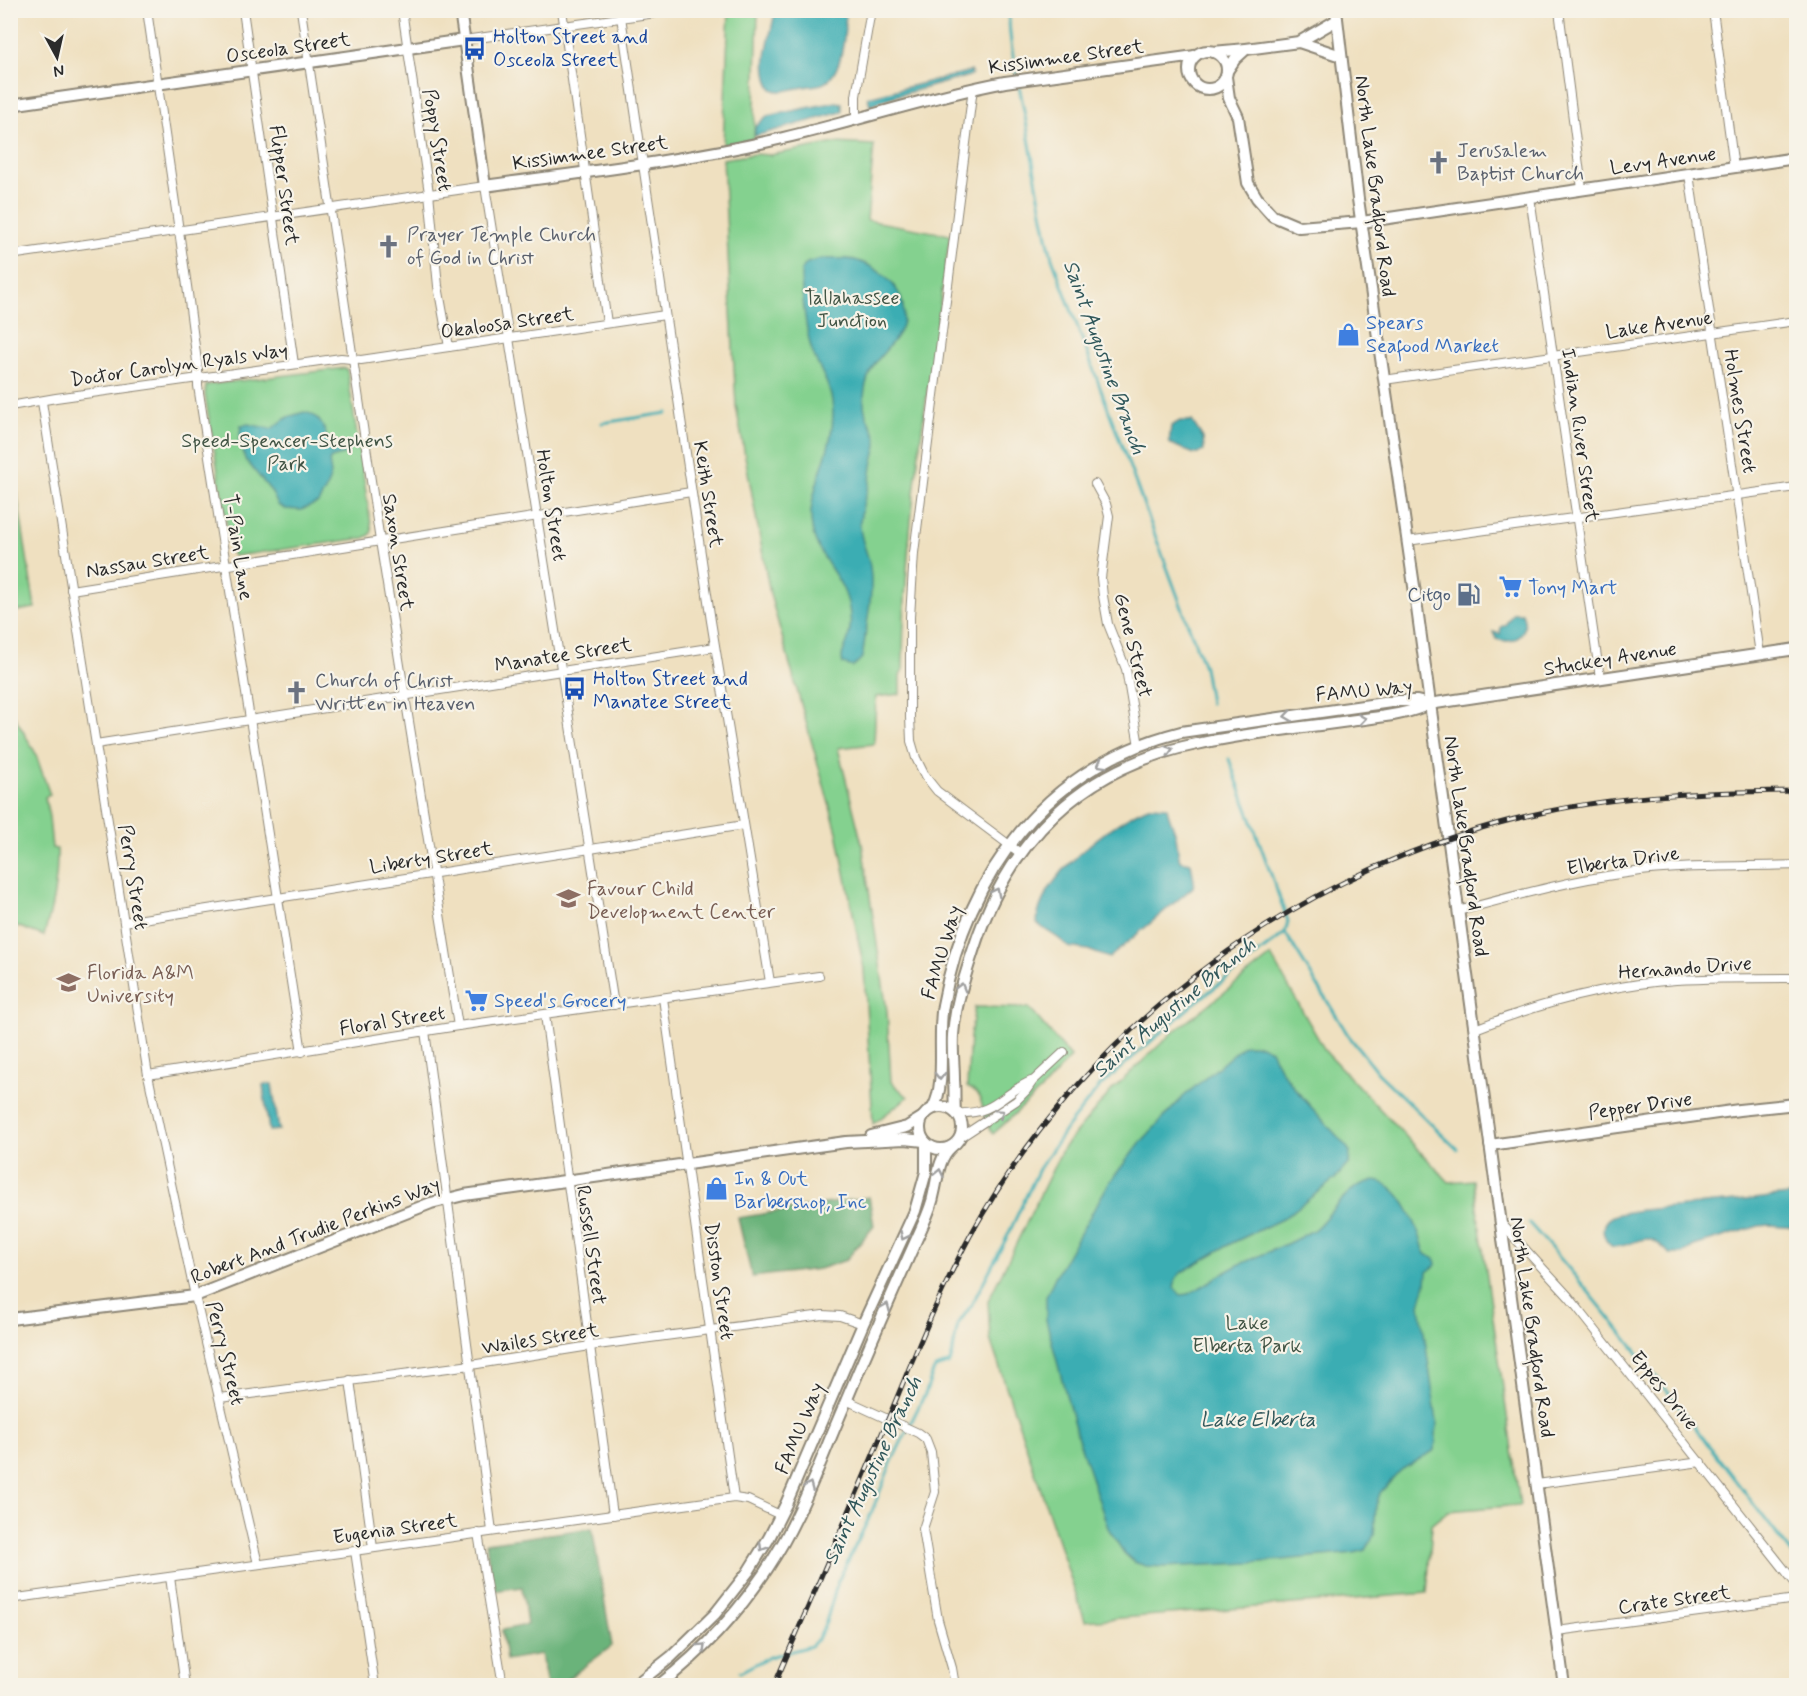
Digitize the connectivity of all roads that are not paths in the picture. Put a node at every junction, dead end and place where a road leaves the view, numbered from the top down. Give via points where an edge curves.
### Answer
1 (147, 10) edge
2 (243, 10) edge
3 (301, 10) edge
4 (402, 10) edge
5 (460, 10) edge
6 (562, 10) edge
7 (677, 10) edge
8 (871, 10) edge
9 (1559, 10) edge
10 (1713, 10) edge
11 (620, 14) edge
12 (1337, 15) edge
13 (564, 27) junction
14 (464, 40) junction
15 (1299, 42) junction
16 (407, 48) junction
17 (1246, 49) junction
18 (1213, 52) junction
19 (1195, 56) junction
20 (1341, 56) junction
21 (1170, 60) junction
22 (308, 63) junction
23 (252, 71) junction
24 (1226, 74) junction
25 (1190, 75) junction
26 (158, 84) junction
27 (974, 88) junction
28 (1210, 88) junction
29 (1229, 98) junction
30 (10, 105) edge
31 (856, 120) junction
32 (1797, 159) edge
33 (642, 163) junction
34 (1734, 168) junction
35 (585, 171) junction
36 (1689, 174) junction
37 (485, 186) junction
38 (1582, 189) junction
39 (429, 194) junction
40 (1530, 197) junction
41 (331, 208) junction
42 (272, 217) junction
43 (1362, 222) junction
44 (179, 230) junction
45 (10, 255) edge
46 (665, 315) junction
47 (1797, 321) edge
48 (607, 323) junction
49 (1713, 333) junction
50 (509, 338) junction
51 (449, 347) junction
52 (1553, 356) junction
53 (353, 359) junction
54 (294, 364) junction
55 (198, 377) junction
56 (1384, 380) junction
57 (42, 402) junction
58 (10, 406) edge
59 (1095, 483) dead end
60 (1797, 487) edge
61 (691, 492) junction
62 (1737, 496) junction
63 (536, 516) junction
64 (1576, 519) junction
65 (380, 540) junction
66 (1407, 542) junction
67 (225, 565) junction
68 (71, 590) junction
69 (715, 647) junction
70 (1797, 649) edge
71 (1760, 654) junction
72 (561, 671) junction
73 (1600, 678) junction
74 (404, 696) junction
75 (1429, 704) junction
76 (250, 720) junction
77 (96, 744) junction
78 (1139, 746) junction
79 (744, 825) junction
80 (1008, 845) junction
81 (589, 849) junction
82 (1020, 853) junction
83 (1797, 866) edge
84 (433, 873) junction
85 (278, 898) junction
86 (1458, 911) junction
87 (124, 922) junction
88 (819, 976) dead end
89 (1797, 978) edge
90 (770, 982) junction
91 (663, 998) junction
92 (614, 1005) junction
93 (545, 1015) junction
94 (458, 1026) junction
95 (1475, 1029) junction
96 (425, 1031) junction
97 (302, 1052) junction
98 (1064, 1052) dead end
99 (148, 1075) junction
100 (1033, 1081) junction
101 (1797, 1104) edge
102 (933, 1108) junction
103 (956, 1112) junction
104 (923, 1117) junction
105 (961, 1137) junction
106 (846, 1142) junction
107 (925, 1142) junction
108 (1490, 1145) junction
109 (951, 1147) junction
110 (687, 1163) junction
111 (567, 1180) junction
112 (447, 1199) junction
113 (1500, 1222) junction
114 (195, 1296) junction
115 (10, 1319) edge
116 (863, 1324) junction
117 (711, 1331) junction
118 (590, 1347) junction
119 (471, 1365) junction
120 (350, 1380) junction
121 (220, 1398) junction
122 (846, 1400) junction
123 (1701, 1462) junction
124 (1537, 1484) junction
125 (734, 1498) junction
126 (614, 1515) junction
127 (780, 1515) junction
128 (492, 1532) junction
129 (478, 1533) junction
130 (373, 1548) junction
131 (356, 1551) junction
132 (258, 1564) junction
133 (170, 1576) junction
134 (1797, 1584) edge
135 (10, 1599) edge
136 (1797, 1599) edge
137 (1557, 1632) junction
138 (185, 1686) edge
139 (375, 1686) edge
140 (503, 1686) edge
141 (634, 1686) edge
142 (658, 1686) edge
143 (955, 1686) edge
144 (1564, 1686) edge

1 - 26 street, T-Pain Lane
2 - 23 street, Flipper Street
3 - 22 street, Saxon Street
4 - 16 street, Poppy Street
5 - 14 street, Holton Street
6 - 13 street
7 - 11 street, Osceola Street
8 - 31 street via 856,96
9 - 38 street
10 - 34 street
11 - 13 street, Osceola Street
11 - 33 street, Keith Street
12 - 15 street
12 - 20 street, North Lake Bradford Road
13 - 14 street, Osceola Street
13 - 35 street
14 - 16 street, Osceola Street
14 - 37 street, Holton Street
15 - 17 street
15 - 20 street
16 - 22 street, Osceola Street
16 - 39 street, Poppy Street
17 - 18 street
17 - 24 street
18 - 19 street
18 - 24 street via 1224,59
19 - 21 street, Kissimmee Street
19 - 25 street
20 - 43 street, North Lake Bradford Road
21 - 25 street, Kissimmee Street
21 - 27 street, Kissimmee Street
22 - 23 street, Osceola Street
22 - 41 street, Saxon Street
23 - 26 street, Osceola Street
23 - 42 street, Flipper Street
24 - 28 street via 1222,83
24 - 29 street, Levy Avenue
25 - 28 street via 1198,85
26 - 30 street, Osceola Street
26 - 44 street, T-Pain Lane
27 - 31 street, Kissimmee Street
27 - 80 street via 914,553 910,717 913,751 929,781 945,798
28 - 29 street
29 - 43 street, Levy Avenue via 1238,117 1248,183 1273,216 1299,227
31 - 33 street, Kissimmee Street via 741,147
32 - 34 street, Levy Avenue
33 - 35 street, Kissimmee Street
33 - 46 street, Keith Street
34 - 36 street, Levy Avenue
35 - 37 street, Kissimmee Street
35 - 48 street
36 - 38 street, Levy Avenue
36 - 49 street, Holmes Street
37 - 39 street, Kissimmee Street
37 - 50 street, Holton Street
38 - 40 street, Levy Avenue
39 - 41 street, Kissimmee Street
39 - 51 street, Poppy Street via 438,286
40 - 43 street, Levy Avenue
40 - 52 street, Indian River Street
41 - 42 street, Kissimmee Street
41 - 53 street, Saxon Street
42 - 44 street, Kissimmee Street
42 - 54 street, Flipper Street
43 - 56 street, North Lake Bradford Road
44 - 45 street, Kissimmee Street
44 - 55 street, T-Pain Lane
46 - 48 street, Okaloosa Street
46 - 61 street, Keith Street
47 - 49 street, Lake Avenue
48 - 50 street, Okaloosa Street
49 - 52 street, Lake Avenue
49 - 62 street, Holmes Street
50 - 51 street, Okaloosa Street
50 - 63 street, Holton Street
51 - 53 street, Okaloosa Street
52 - 56 street, Lake Avenue
52 - 64 street, Indian River Street
53 - 54 street, Doctor Carolyn Ryals Way
53 - 65 street, Saxon Street
54 - 55 street, Doctor Carolyn Ryals Way
55 - 57 street, Doctor Carolyn Ryals Way
55 - 67 street, T-Pain Lane
56 - 66 street, North Lake Bradford Road
57 - 58 street, Doctor Carolyn Ryals Way
57 - 68 street, Perry Street
59 - 78 street, Gene Street via 1109,516 1101,578 1103,596 1108,624 1126,669
60 - 62 street
61 - 63 street, Nassau Street
61 - 69 street, Keith Street
62 - 64 street
62 - 71 street, Holmes Street
63 - 65 street, Nassau Street
63 - 72 street, Holton Street
64 - 66 street
64 - 73 street, Indian River Street
65 - 67 street, Nassau Street
65 - 74 street, Saxon Street
66 - 75 street, North Lake Bradford Road
67 - 68 street, Nassau Street
67 - 76 street, T-Pain Lane
68 - 77 street, Perry Street
69 - 72 street, Manatee Street
69 - 79 street, Keith Street
70 - 71 street, Stuckey Avenue
71 - 73 street, Stuckey Avenue
72 - 74 street, Manatee Street
72 - 81 street, Holton Street
73 - 75 street, Stuckey Avenue
74 - 76 street, Manatee Street
74 - 84 street, Saxon Street
75 -> 78 street, FAMU Way via 1398,701 1220,726 1181,732
82 -> 75 street, FAMU Way via 1047,822 1081,793 1151,756 1204,742 1396,714
75 - 86 street, North Lake Bradford Road
76 - 77 street, Manatee Street
76 - 85 street, T-Pain Lane
77 - 87 street, Perry Street
78 -> 80 street, FAMU Way via 1071,783 1032,817
79 - 81 street, Liberty Street
79 - 90 street, Keith Street
80 - 82 street
80 -> 102 street, FAMU Way via 973,905 947,984 940,1024 940,1090
81 - 84 street, Liberty Street
81 - 92 street, Holton Street
103 -> 82 street, FAMU Way via 952,1049 958,998 985,915
83 - 86 street, Elberta Drive via 1628,873 1556,886
84 - 85 street, Liberty Street
84 - 94 street, Saxon Street
85 - 87 street, Liberty Street
85 - 97 street, T-Pain Lane
86 - 95 street, North Lake Bradford Road
87 - 99 street, Perry Street
88 - 90 street, Floral Street
89 - 95 street, Hernando Drive via 1676,981 1603,990
90 - 91 street, Floral Street
91 - 92 street, Floral Street
91 - 110 street, Disston Street
92 - 93 street, Floral Street
93 - 94 street, Floral Street
93 - 111 street, Russell Street
94 - 96 street, Floral Street
95 - 108 street, North Lake Bradford Road
96 - 97 street, Floral Street
96 - 112 street
97 - 99 street, Floral Street
98 - 100 street
99 - 114 street, Perry Street
100 - 103 street via 988,1109
105 -> 100 street via 1002,1111
101 - 108 street, Pepper Drive
102 - 103 street via 946,1107
102 - 104 street
103 - 105 street, FAMU Way via 963,1125
104 - 106 street, Robert And Trudie Perkins Way via 903,1128
104 - 107 street, FAMU Way via 920,1129
105 - 109 street, FAMU Way
106 - 107 street, Robert And Trudie Perkins Way
106 - 110 street, Robert And Trudie Perkins Way
107 - 109 street via 940,1150
107 -> 116 street, FAMU Way via 926,1172 920,1198
108 - 113 street, North Lake Bradford Road
122 -> 109 street, FAMU Way via 926,1220 941,1161
110 - 111 street, Robert And Trudie Perkins Way
110 - 117 street, Disston Street
111 - 112 street, Robert And Trudie Perkins Way
111 - 118 street, Russell Street
112 - 114 street, Robert And Trudie Perkins Way
112 - 119 street
113 - 123 street, Eppes Drive via 1569,1297
113 - 124 street, North Lake Bradford Road
114 - 115 street, Robert And Trudie Perkins Way
114 - 121 street, Perry Street
116 - 117 street, Wailes Street via 828,1315
116 - 127 street, FAMU Way
117 - 118 street, Wailes Street
117 - 125 street, Disston Street
118 - 119 street, Wailes Street
118 - 126 street, Russell Street
119 - 120 street, Wailes Street
119 - 128 street
120 - 121 street, Wailes Street
120 - 130 street
121 - 132 street, Perry Street
142 -> 122 street, FAMU Way via 718,1631 763,1575 794,1522
122 - 143 street via 925,1437 931,1449 935,1492 923,1529 938,1620
123 - 124 street
123 - 134 street, Eppes Drive
124 - 137 street, North Lake Bradford Road
125 - 126 street, Eugenia Street
125 - 127 street, Eugenia Street
126 - 128 street, Eugenia Street
127 -> 141 street, FAMU Way via 748,1572 715,1614
128 - 129 street, Eugenia Street
129 - 130 street, Eugenia Street
129 - 140 street
130 - 131 street, Eugenia Street
131 - 132 street, Eugenia Street
131 - 139 street
132 - 133 street, Eugenia Street
133 - 135 street, Eugenia Street
133 - 138 street
136 - 137 street, Crate Street
137 - 144 street, North Lake Bradford Road

